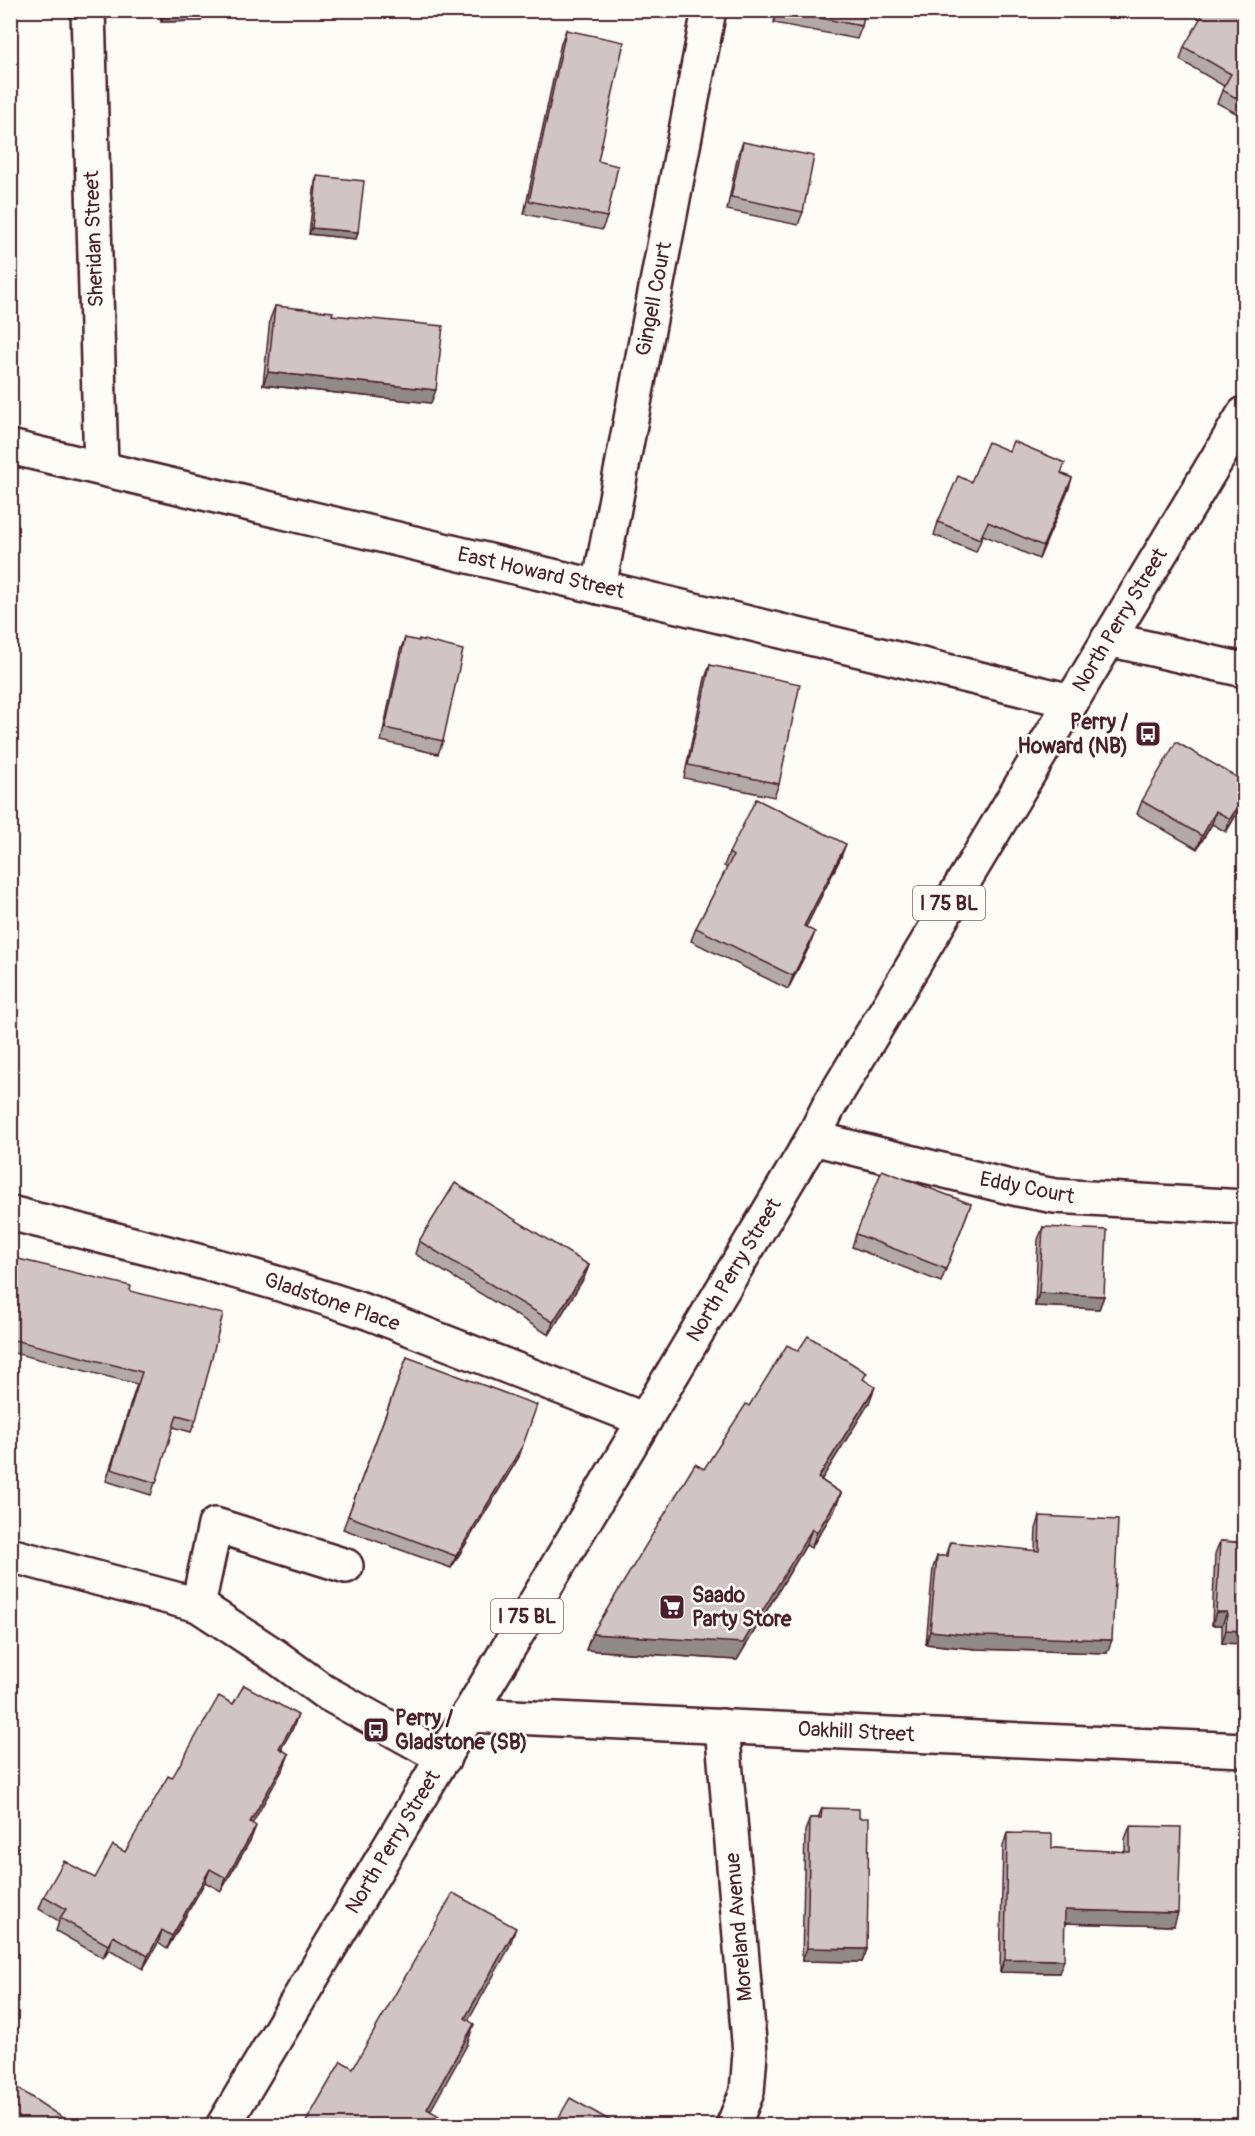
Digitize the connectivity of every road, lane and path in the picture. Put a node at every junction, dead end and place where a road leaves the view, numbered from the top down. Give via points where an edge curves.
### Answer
1 (88, 10) edge
2 (709, 10) edge
3 (1245, 414) edge
4 (10, 447) edge
5 (101, 468) junction
6 (599, 587) junction
7 (1108, 639) junction
8 (1245, 670) edge
9 (1071, 701) junction
10 (813, 1138) junction
11 (1245, 1207) edge
12 (10, 1213) edge
13 (645, 1420) junction
14 (10, 1555) edge
15 (346, 1566) dead end
16 (198, 1605) junction
17 (468, 1715) junction
18 (722, 1726) junction
19 (1245, 1750) edge
20 (444, 1758) junction
21 (223, 2126) edge
22 (733, 2126) edge

1 - 5 street, Sheridan Street
2 - 6 street, Gingell Court
3 - 7 street, North Perry Street / I 75 BL
4 - 5 street, East Howard Street
5 - 6 street, East Howard Street
6 - 9 street, East Howard Street
7 - 8 street
7 - 9 street, North Perry Street / I 75 BL
9 - 10 street, North Perry Street / I 75 BL
10 - 11 street, Eddy Court via 1055,1196
10 - 13 street, North Perry Street / I 75 BL
12 - 13 street, Gladstone Place via 328,1298
13 - 17 street, North Perry Street / I 75 BL
14 - 16 street
15 - 16 street via 215,1525
16 - 20 street via 323,1691
17 - 18 street, Oakhill Street
17 - 20 street, North Perry Street / I 75 BL
18 - 19 street, Oakhill Street
18 - 22 street, Moreland Avenue via 750,2053 747,2092
20 - 21 street, North Perry Street / I 75 BL

